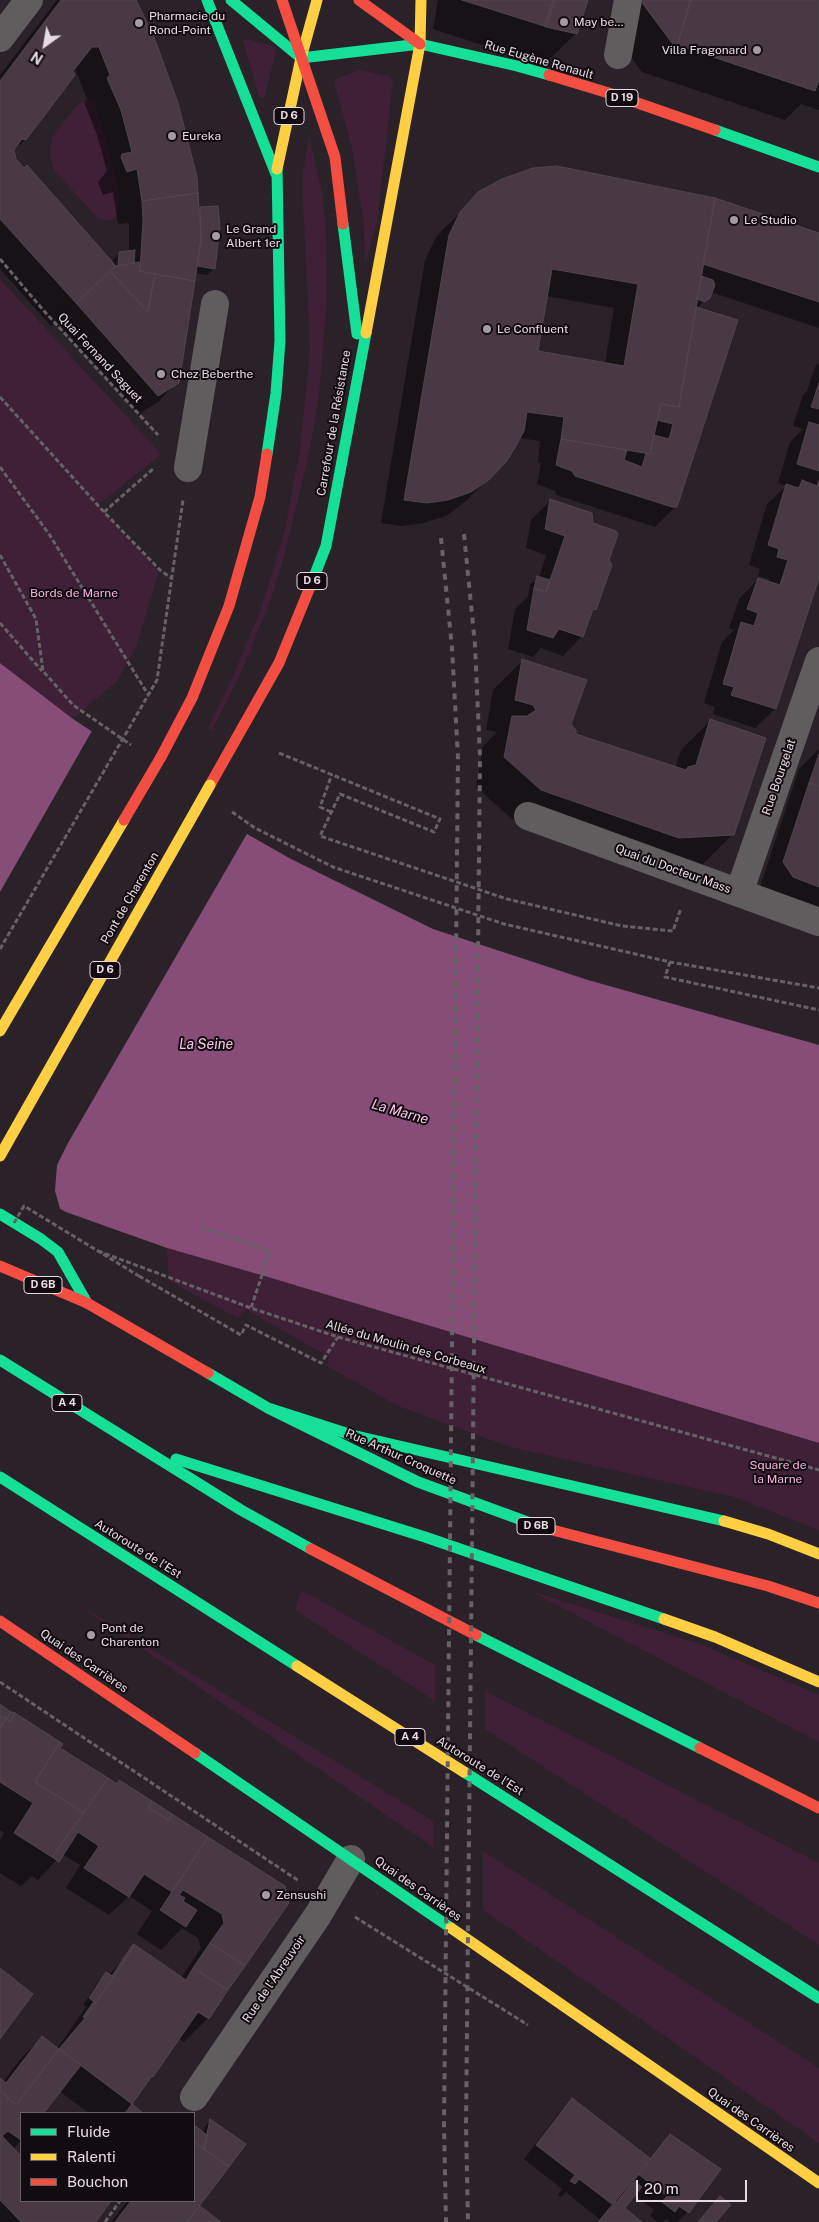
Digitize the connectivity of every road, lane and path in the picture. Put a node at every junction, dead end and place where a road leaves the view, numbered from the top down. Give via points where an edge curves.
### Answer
1 (29, 0) edge
2 (207, 0) edge
3 (231, 0) edge
4 (282, 0) edge
5 (317, 0) edge
6 (359, 0) edge
7 (421, 0) edge
8 (628, 0) edge
9 (0, 38) edge
10 (420, 44) junction
11 (618, 55) dead end
12 (302, 58) junction
13 (819, 167) edge
14 (276, 174) junction
15 (0, 259) edge
16 (215, 304) dead end
17 (360, 357) junction
18 (0, 396) edge
19 (181, 459) junction
20 (0, 466) edge
21 (104, 512) junction
22 (0, 555) edge
23 (172, 578) junction
24 (0, 623) edge
25 (819, 662) edge
26 (42, 671) junction
27 (814, 694) edge
28 (149, 696) junction
29 (139, 750) dead end
30 (279, 753) dead end
31 (332, 774) junction
32 (210, 785) joint
33 (230, 811) dead end
34 (331, 812) junction
35 (528, 816) dead end
36 (692, 876) junction
37 (739, 893) junction
38 (819, 922) edge
39 (0, 949) edge
40 (670, 962) junction
41 (819, 988) edge
42 (819, 1010) edge
43 (0, 1031) edge
44 (0, 1156) edge
45 (0, 1214) edge
46 (18, 1218) junction
47 (201, 1227) dead end
48 (66, 1238) dead end
49 (0, 1266) edge
50 (87, 1303) junction
51 (251, 1308) junction
52 (338, 1338) junction
53 (0, 1360) edge
54 (268, 1408) junction
55 (134, 1446) junction
56 (819, 1470) edge
57 (0, 1477) edge
58 (819, 1554) edge
59 (819, 1603) edge
60 (0, 1621) edge
61 (0, 1682) edge
62 (819, 1682) edge
63 (819, 1808) edge
64 (351, 1859) junction
65 (328, 1900) junction
66 (819, 1998) edge
67 (532, 2027) dead end
68 (194, 2097) dead end
69 (819, 2183) edge
70 (119, 2202) edge
71 (104, 2222) edge

1 - 9 street
2 - 14 main road
3 - 12 main road
4 - 12 main road
5 - 12 main road, D 6
6 - 10 main road, D 19
7 - 10 main road, D 6
8 - 11 street
10 - 12 main road, D 19
10 - 13 main road, Rue Eugène Renault / D 19 via 517,66 612,94
10 - 17 main road, Carrefour de la Résistance / D 6
12 - 14 main road, D 6
12 - 17 main road via 335,157
14 - 43 main road, D 6, bridge via 280,295 276,392 260,497 229,606 209,660 161,757
15 - 19 path, Quai Fernand Saguet via 44,312
16 - 19 street
17 - 32 main road, Carrefour de la Résistance / D 6 via 326,546 279,663
18 - 21 path
19 - 21 path
19 - 23 path
20 - 28 path via 49,534
21 - 23 path via 160,570
22 - 26 path via 36,618
23 - 28 path via 157,680
24 - 26 path
25 - 27 street, Rue Bourgelat
26 - 29 path via 73,705
27 - 37 street, Rue Bourgelat
28 - 39 path, bridge
30 - 31 path
31 - 34 path via 320,807
31 - 34 path via 440,819 434,832 340,794
32 - 44 main road, Pont de Charenton / D 6, bridge
33 - 40 path via 255,828 334,867 504,924
34 - 36 path via 320,836 507,899 622,926 673,931
35 - 36 street, Quai du Docteur Mass
36 - 37 street, Quai du Docteur Mass
37 - 38 street, Quai du Docteur Mass
40 - 41 path
40 - 42 path via 665,977
45 - 46 main road
46 - 50 main road via 58,1252
46 - 52 path, bridge via 24,1206 241,1334 246,1325 321,1363
47 - 51 path via 270,1251
48 - 51 path, Allée du Moulin des Corbeaux
49 - 50 main road, Rue Arthur Croquette / D 6B
50 - 54 main road, Rue Arthur Croquette / D 6B
51 - 52 path, Allée du Moulin des Corbeaux
52 - 56 path, Allée du Moulin des Corbeaux
53 - 55 main road, A 4
54 - 58 main road via 352,1435 720,1520
54 - 59 main road, Rue Arthur Croquette / D 6B via 418,1482 534,1525 768,1586
55 - 62 main road via 425,1537 715,1637
55 - 63 main road, A 4 via 350,1570
57 - 66 main road, Autoroute de l’Est / A 4
60 - 64 main road, Quai des Carrières
61 - 65 path
64 - 65 street, Rue de l'Abreuvoir
64 - 69 main road, Quai des Carrières
65 - 67 path
65 - 68 street, Rue de l'Abreuvoir
70 - 71 path

